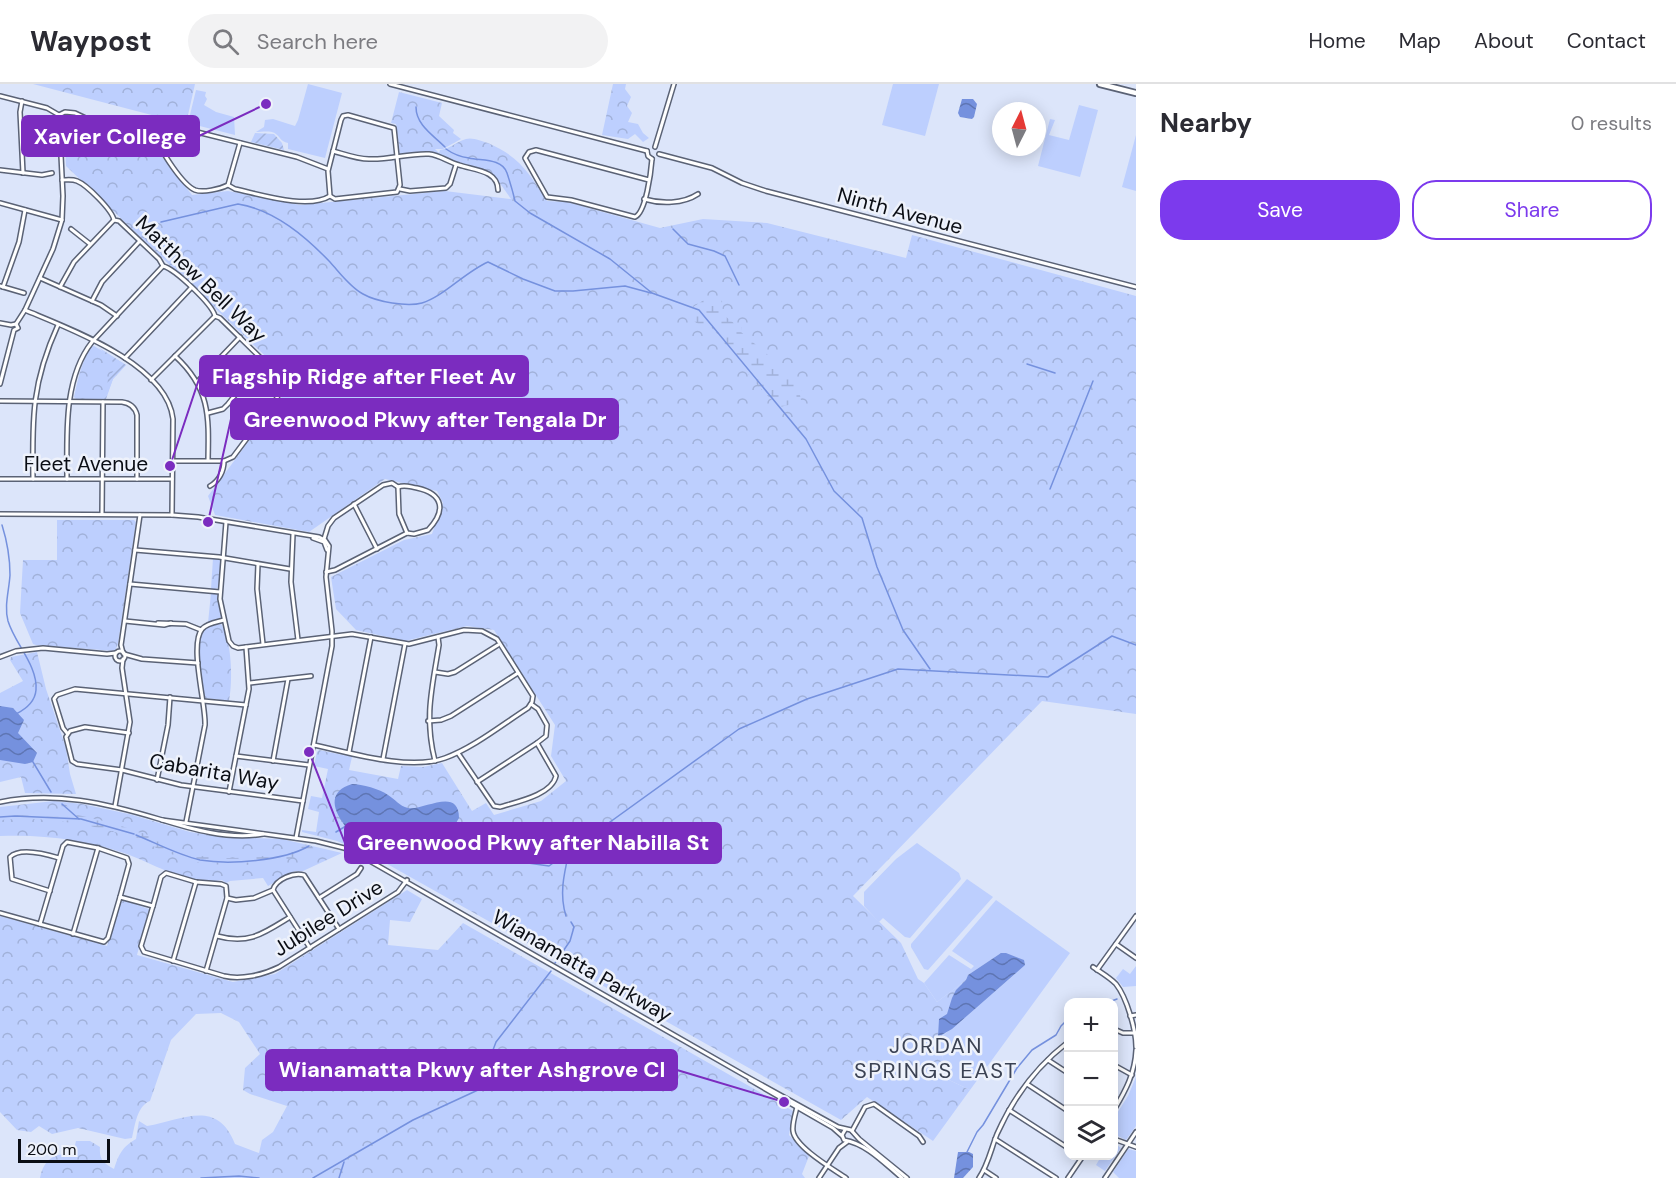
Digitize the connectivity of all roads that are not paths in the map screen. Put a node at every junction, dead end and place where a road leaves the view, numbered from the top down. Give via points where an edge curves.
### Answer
1 (390, 84) edge
2 (674, 84) edge
3 (1100, 84) edge
4 (1136, 93) edge
5 (0, 96) edge
6 (22, 101) junction
7 (59, 115) junction
8 (158, 139) junction
9 (240, 143) junction
10 (656, 147) junction
11 (333, 151) junction
12 (647, 151) junction
13 (659, 154) junction
14 (397, 157) junction
15 (652, 159) junction
16 (456, 164) junction
17 (328, 169) junction
18 (0, 170) edge
19 (23, 173) junction
20 (52, 173) dead end
21 (62, 180) junction
22 (649, 180) junction
23 (228, 185) junction
24 (400, 189) junction
25 (498, 190) dead end
26 (698, 194) dead end
27 (330, 196) junction
28 (644, 199) junction
29 (0, 203) edge
30 (25, 210) junction
31 (62, 220) junction
32 (114, 220) junction
33 (71, 229) dead end
34 (140, 241) junction
35 (90, 244) junction
36 (163, 266) junction
37 (40, 278) junction
38 (1, 286) edge
39 (60, 287) junction
40 (1136, 287) edge
41 (191, 288) junction
42 (24, 293) dead end
43 (92, 301) junction
44 (25, 310) junction
45 (117, 316) junction
46 (215, 316) junction
47 (0, 322) edge
48 (16, 324) junction
49 (58, 324) junction
50 (11, 325) junction
51 (14, 330) junction
52 (240, 337) junction
53 (94, 340) junction
54 (175, 356) junction
55 (125, 358) junction
56 (264, 359) junction
57 (152, 380) junction
58 (198, 381) junction
59 (0, 384) edge
60 (0, 401) edge
61 (35, 402) junction
62 (70, 402) junction
63 (103, 402) junction
64 (208, 413) junction
65 (173, 461) junction
66 (207, 461) junction
67 (224, 461) junction
68 (0, 479) edge
69 (33, 479) junction
70 (67, 479) junction
71 (102, 479) junction
72 (137, 479) junction
73 (172, 479) junction
74 (210, 486) dead end
75 (398, 487) junction
76 (354, 504) junction
77 (0, 514) edge
78 (102, 515) junction
79 (140, 515) junction
80 (172, 515) junction
81 (226, 522) junction
82 (407, 533) junction
83 (293, 534) junction
84 (313, 537) junction
85 (324, 539) junction
86 (377, 549) junction
87 (135, 550) junction
88 (327, 552) junction
89 (223, 558) junction
90 (258, 564) junction
91 (290, 570) junction
92 (326, 572) junction
93 (130, 584) junction
94 (220, 592) junction
95 (224, 620) junction
96 (124, 621) junction
97 (201, 630) junction
98 (333, 636) junction
99 (371, 637) junction
100 (438, 637) junction
101 (494, 637) junction
102 (298, 640) junction
103 (263, 644) junction
104 (405, 644) junction
105 (121, 645) junction
106 (498, 645) junction
107 (246, 647) junction
108 (504, 651) junction
109 (117, 652) junction
110 (107, 654) junction
111 (124, 656) junction
112 (0, 657) edge
113 (116, 660) junction
114 (198, 663) junction
115 (122, 668) junction
116 (435, 672) junction
117 (518, 673) junction
118 (311, 676) dead end
119 (288, 679) junction
120 (250, 683) junction
121 (127, 694) junction
122 (170, 698) junction
123 (203, 700) junction
124 (531, 704) junction
125 (246, 705) junction
126 (428, 721) junction
127 (67, 733) junction
128 (129, 733) junction
129 (537, 743) junction
130 (314, 745) junction
131 (349, 752) junction
132 (458, 753) junction
133 (237, 756) junction
134 (382, 759) junction
135 (273, 761) junction
136 (435, 761) junction
137 (310, 765) junction
138 (122, 770) junction
139 (157, 780) junction
140 (477, 782) junction
141 (193, 787) junction
142 (230, 792) junction
143 (303, 801) junction
144 (0, 802) edge
145 (114, 806) junction
146 (162, 820) junction
147 (186, 822) junction
148 (186, 828) junction
149 (266, 834) junction
150 (296, 838) junction
151 (98, 848) junction
152 (59, 858) junction
153 (361, 868) dead end
154 (407, 880) junction
155 (196, 882) junction
156 (273, 890) junction
157 (50, 891) junction
158 (120, 897) junction
159 (227, 898) junction
160 (319, 898) junction
161 (153, 906) junction
162 (0, 913) edge
163 (290, 917) junction
164 (1135, 919) edge
165 (40, 924) junction
166 (339, 929) junction
167 (73, 934) junction
168 (216, 935) junction
169 (1116, 944) junction
170 (310, 948) junction
171 (1136, 958) edge
172 (173, 961) junction
173 (1093, 967) dead end
174 (206, 970) junction
175 (1097, 970) junction
176 (1136, 1015) edge
177 (1130, 1016) junction
178 (1118, 1031) edge
179 (1135, 1033) edge
180 (1064, 1046) edge
181 (1136, 1049) edge
182 (1048, 1060) junction
183 (1118, 1068) edge
184 (1064, 1070) edge
185 (744, 1075) junction
186 (1132, 1075) junction
187 (1027, 1084) junction
188 (1118, 1099) edge
189 (797, 1107) junction
190 (1064, 1108) edge
191 (1009, 1110) junction
192 (856, 1122) junction
193 (847, 1129) junction
194 (853, 1132) junction
195 (1136, 1132) edge
196 (842, 1137) junction
197 (995, 1139) junction
198 (1118, 1140) edge
199 (848, 1141) junction
200 (923, 1142) dead end
201 (1064, 1145) edge
202 (1127, 1145) junction
203 (1136, 1147) edge
204 (839, 1148) junction
205 (1079, 1160) edge
206 (827, 1165) junction
207 (984, 1170) junction
208 (1106, 1176) edge
209 (819, 1178) edge
210 (846, 1178) edge
211 (902, 1178) edge
212 (907, 1178) edge
213 (979, 1178) edge
214 (996, 1178) edge
215 (1056, 1178) edge
216 (1068, 1178) edge
217 (1113, 1178) edge

1 - 12 street
2 - 10 street
3 - 4 main road
5 - 6 street
6 - 7 street
6 - 19 street
7 - 8 street via 72,112 96,123
7 - 21 street
8 - 9 street via 182,128
8 - 23 street via 163,154 191,188
9 - 17 street
9 - 23 street
10 - 12 street
10 - 13 street
11 - 14 street via 364,159
11 - 14 street via 341,118 348,115 393,127
11 - 17 street
12 - 15 street
13 - 15 street
13 - 40 street, Ninth Avenue via 712,168 764,191
14 - 16 street via 429,154
14 - 24 street
15 - 22 street
16 - 24 street via 446,188
16 - 25 street via 491,176
17 - 27 street
18 - 19 street
19 - 20 street
21 - 31 street
21 - 32 street, Matthew Bell Way via 80,182 110,211
22 - 28 street
22 - 28 street via 536,150 526,155 526,162 549,198 569,199 635,217 640,214
23 - 27 street via 295,201
24 - 27 street via 392,193
26 - 28 street via 662,204
29 - 30 street
30 - 31 street
30 - 38 street via 19,242
31 - 37 street
32 - 34 street, Matthew Bell Way
32 - 35 street
33 - 35 street
34 - 36 street, Matthew Bell Way
34 - 43 street via 102,282
35 - 39 street
36 - 41 street, Matthew Bell Way
36 - 45 street
37 - 39 street
37 - 44 street
38 - 42 street
39 - 43 street
41 - 46 street, Matthew Bell Way
41 - 55 street
43 - 45 street
44 - 48 street
44 - 49 street
45 - 53 street
46 - 52 street, Matthew Bell Way
46 - 54 street
47 - 50 street
48 - 50 street
48 - 51 street via 18,328
49 - 53 street
49 - 61 street via 44,358
50 - 51 street
51 - 59 street
52 - 56 street, Matthew Bell Way
52 - 58 street
53 - 55 street
53 - 62 street via 78,368
54 - 57 street
54 - 58 street
55 - 57 street
56 - 64 street via 223,409
56 - 67 street, Matthew Bell Way via 278,375 279,394 236,454
57 - 65 street via 171,408
58 - 64 street
60 - 61 street
61 - 62 street
61 - 69 street
62 - 63 street
62 - 70 street
63 - 71 street
63 - 72 street via 126,403 136,412
64 - 66 street
65 - 66 street
65 - 73 street
66 - 67 street
67 - 74 street, Matthew Bell Way via 223,471
68 - 69 street, Fleet Avenue
69 - 70 street, Fleet Avenue
70 - 71 street, Fleet Avenue
71 - 72 street, Fleet Avenue
71 - 78 street
72 - 73 street, Fleet Avenue
73 - 80 street
75 - 76 street via 383,485
75 - 82 street via 399,514
75 - 82 street via 430,491 439,502 430,528
76 - 85 street via 331,522
76 - 86 street
77 - 78 street
78 - 79 street
79 - 80 street
79 - 87 street
80 - 81 street
81 - 83 street
81 - 89 street
82 - 86 street
83 - 84 street
83 - 91 street
84 - 85 street
84 - 88 street via 324,542
85 - 88 street
86 - 92 street
87 - 89 street
87 - 93 street
88 - 92 street
89 - 90 street
89 - 94 street
90 - 91 street
90 - 103 street
91 - 102 street
92 - 98 street
93 - 94 street
93 - 96 street
94 - 95 street
95 - 97 street
95 - 107 street via 231,645
96 - 97 street via 189,625
96 - 105 street
97 - 114 street
98 - 99 street
98 - 102 street
98 - 130 street
99 - 104 street
99 - 131 street
100 - 101 street via 468,630
100 - 104 street
100 - 116 street
101 - 106 street
101 - 108 street
102 - 103 street
103 - 107 street
104 - 134 street
105 - 109 street
105 - 111 street
106 - 108 street
106 - 116 street via 459,670 448,674
107 - 120 street
108 - 117 street
109 - 110 street
109 - 111 street
109 - 113 street
110 - 112 street via 58,648 28,649
110 - 113 street
111 - 113 street
111 - 114 street
111 - 115 street
113 - 115 street
114 - 123 street
115 - 121 street
116 - 126 street
117 - 124 street via 532,694
117 - 126 street via 451,716
118 - 119 street
119 - 120 street
119 - 135 street
120 - 125 street
121 - 122 street
121 - 127 street via 78,689 57,695 54,700
121 - 128 street
122 - 123 street
122 - 139 street
123 - 125 street
123 - 141 street via 204,725
124 - 129 street via 548,727 546,736
124 - 132 street
125 - 133 street
126 - 136 street
127 - 128 street via 83,727
127 - 138 street, Cabarita Way via 74,763
128 - 138 street
129 - 140 street
129 - 140 street via 556,776 540,793 496,807
130 - 131 street
130 - 137 street
131 - 134 street
132 - 136 street
132 - 140 street
133 - 135 street
133 - 142 street
134 - 136 street via 414,764
135 - 137 street
137 - 143 street
138 - 139 street, Cabarita Way
138 - 145 street
139 - 141 street, Cabarita Way
141 - 142 street, Cabarita Way
141 - 147 street
142 - 143 street, Cabarita Way
143 - 150 street
144 - 145 street via 58,797
145 - 146 street
146 - 147 street
146 - 148 street
147 - 148 street
147 - 149 street
148 - 149 street
149 - 150 street, Wianamatta Parkway
150 - 154 street, Wianamatta Parkway via 344,848
151 - 152 street via 67,842
151 - 158 street via 128,860
151 - 167 street
152 - 157 street
152 - 157 street via 17,853 10,857 12,879
153 - 160 street
154 - 166 street, Jubilee Drive via 399,891
154 - 185 street, Wianamatta Parkway
155 - 159 street via 223,884
155 - 161 street via 164,874
155 - 172 street
156 - 159 street via 254,898
156 - 160 street via 284,879 301,873
156 - 163 street
157 - 165 street
158 - 161 street
158 - 167 street via 106,941
159 - 168 street
160 - 166 street
161 - 172 street, Jubilee Drive via 142,950
162 - 165 street
163 - 168 street via 255,937 236,940
163 - 170 street
164 - 169 street
165 - 167 street
166 - 170 street, Jubilee Drive
168 - 174 street
169 - 171 street
169 - 175 street
170 - 174 street, Jubilee Drive via 264,972 232,977
172 - 174 street, Jubilee Drive
173 - 175 street
175 - 177 street via 1116,985
176 - 177 street
177 - 179 street
178 - 179 street
179 - 181 street
180 - 182 street
181 - 186 street
182 - 184 street
182 - 187 street
183 - 186 street
185 - 189 street, Wianamatta Parkway
185 - 193 street, Wianamatta Parkway
186 - 188 street
187 - 190 street
187 - 191 street
189 - 196 street, Wianamatta Parkway
189 - 206 street via 795,1136
191 - 197 street
191 - 201 street
192 - 193 street
192 - 194 street
192 - 200 street via 868,1105 874,1104
193 - 194 street
193 - 196 street
194 - 199 street via 853,1139
194 - 212 street
195 - 202 street
196 - 199 street
196 - 204 street
197 - 207 street
197 - 215 street
198 - 202 street
199 - 204 street
199 - 211 street via 866,1149
202 - 203 street
202 - 208 street
204 - 206 street
205 - 216 street
206 - 209 street
206 - 210 street
207 - 213 street
207 - 214 street
208 - 217 street

